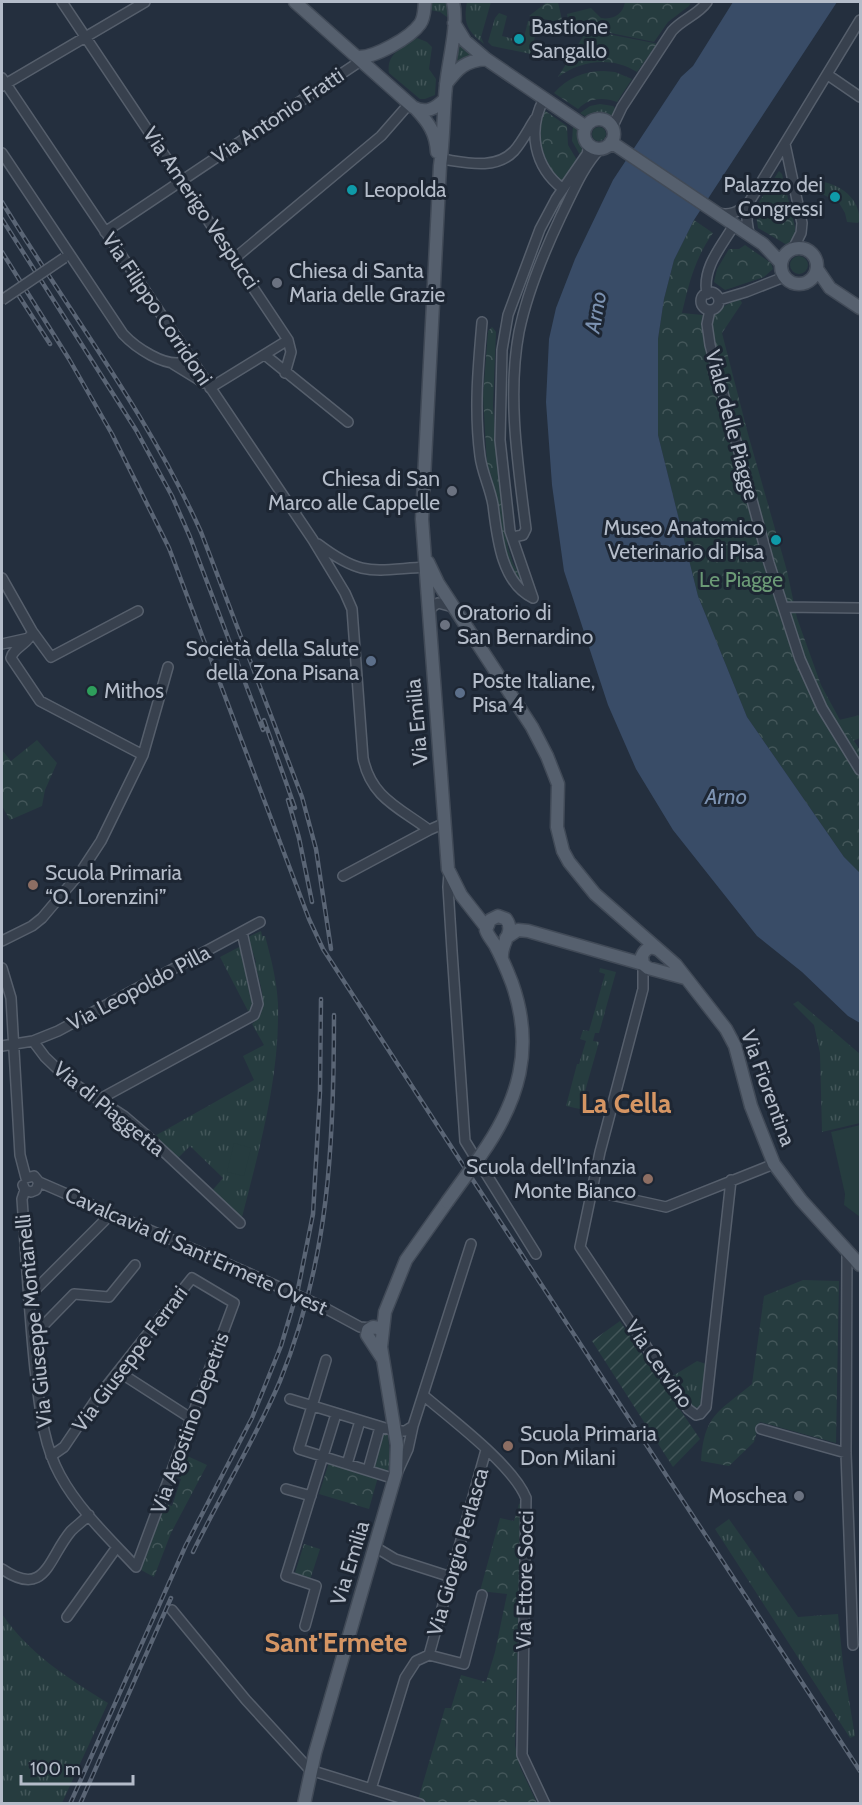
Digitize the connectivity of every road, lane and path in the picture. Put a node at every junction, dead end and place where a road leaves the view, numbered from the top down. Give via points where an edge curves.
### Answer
1 (62, 2) edge
2 (145, 2) edge
3 (295, 2) edge
4 (453, 2) edge
5 (707, 2) edge
6 (422, 4) edge
7 (861, 20) edge
8 (454, 23) junction
9 (85, 35) junction
10 (393, 44) junction
11 (360, 59) junction
12 (486, 59) junction
13 (828, 75) junction
14 (381, 79) junction
15 (3, 82) edge
16 (446, 85) junction
17 (861, 97) edge
18 (445, 99) junction
19 (544, 99) junction
20 (413, 107) junction
21 (536, 119) junction
22 (586, 127) junction
23 (612, 128) junction
24 (785, 144) junction
25 (605, 146) junction
26 (2, 153) edge
27 (440, 162) junction
28 (771, 168) junction
29 (789, 170) junction
30 (183, 180) junction
31 (562, 189) junction
32 (556, 199) junction
33 (748, 204) junction
34 (566, 205) junction
35 (716, 212) junction
36 (731, 230) dead end
37 (105, 232) junction
38 (749, 234) junction
39 (787, 255) junction
40 (66, 256) junction
41 (234, 258) junction
42 (525, 268) junction
43 (817, 269) junction
44 (538, 273) junction
45 (784, 277) junction
46 (807, 283) junction
47 (837, 293) junction
48 (707, 294) junction
49 (2, 300) edge
50 (719, 300) junction
51 (861, 308) edge
52 (711, 310) junction
53 (482, 322) dead end
54 (506, 327) junction
55 (520, 332) junction
56 (288, 340) junction
57 (187, 354) junction
58 (265, 355) junction
59 (173, 364) junction
60 (285, 373) junction
61 (209, 386) junction
62 (348, 422) dead end
63 (513, 537) junction
64 (313, 540) junction
65 (426, 563) junction
66 (2, 578) edge
67 (453, 607) junction
68 (784, 607) junction
69 (861, 608) edge
70 (138, 611) dead end
71 (429, 614) junction
72 (30, 635) junction
73 (2, 644) edge
74 (168, 667) dead end
75 (143, 755) junction
76 (861, 770) edge
77 (445, 824) junction
78 (429, 830) junction
79 (449, 873) junction
80 (343, 876) dead end
81 (466, 903) junction
82 (449, 907) junction
83 (508, 921) junction
84 (260, 922) dead end
85 (242, 932) junction
86 (489, 932) junction
87 (507, 937) junction
88 (2, 941) edge
89 (659, 951) junction
90 (502, 959) junction
91 (646, 963) junction
92 (2, 968) edge
93 (686, 979) junction
94 (33, 1041) junction
95 (14, 1044) junction
96 (2, 1046) edge
97 (98, 1100) junction
98 (478, 1158) junction
99 (774, 1164) junction
100 (26, 1178) junction
101 (731, 1180) junction
102 (39, 1182) junction
103 (25, 1190) junction
104 (593, 1191) junction
105 (105, 1220) dead end
106 (240, 1223) dead end
107 (471, 1244) dead end
108 (847, 1250) junction
109 (536, 1254) dead end
110 (135, 1265) dead end
111 (861, 1265) edge
112 (212, 1290) joint
113 (28, 1298) junction
114 (375, 1334) junction
115 (32, 1337) junction
116 (326, 1360) dead end
117 (119, 1372) junction
118 (423, 1395) junction
119 (290, 1399) dead end
120 (312, 1406) junction
121 (336, 1414) junction
122 (192, 1419) junction
123 (360, 1421) junction
124 (413, 1426) junction
125 (380, 1427) junction
126 (761, 1429) dead end
127 (395, 1431) junction
128 (403, 1446) junction
129 (486, 1450) junction
130 (846, 1453) junction
131 (51, 1456) junction
132 (323, 1457) junction
133 (347, 1464) junction
134 (368, 1470) junction
135 (396, 1476) junction
136 (286, 1489) dead end
137 (311, 1496) junction
138 (89, 1515) junction
139 (117, 1547) junction
140 (375, 1547) junction
141 (136, 1567) joint
142 (2, 1569) edge
143 (451, 1577) junction
144 (482, 1595) dead end
145 (172, 1610) dead end
146 (67, 1617) dead end
147 (305, 1626) dead end
148 (853, 1645) dead end
149 (429, 1654) junction
150 (310, 1770) junction
151 (371, 1789) junction
152 (304, 1803) edge
153 (420, 1803) edge
154 (545, 1803) edge

1 - 9 street, Via Amerigo Vespucci
2 - 9 street
3 - 11 main road
4 - 8 main road
5 - 23 street via 672,31
6 - 10 main road via 423,17 418,27
7 - 13 street
8 - 12 main road via 465,41
8 - 16 main road
9 - 15 street
9 - 30 street, Via Amerigo Vespucci
10 - 11 main road
10 - 14 main road via 381,65
11 - 14 main road
11 - 30 street, Via Antonio Fratti
12 - 16 main road via 462,65
12 - 19 main road
13 - 17 street
13 - 24 street
14 - 20 main road
15 - 37 street, Via Filippo Corridoni
16 - 18 main road
18 - 20 main road via 431,110
18 - 27 main road
19 - 21 street
19 - 22 main road
20 - 27 main road via 433,129
20 - 41 street
21 - 27 street via 504,158 479,164
21 - 31 street via 535,143 540,161
22 - 23 main road via 600,119
22 - 25 main road via 584,135
23 - 25 main road via 614,134
24 - 28 street
24 - 29 street
25 - 31 street via 587,154
25 - 34 street
25 - 35 main road
26 - 40 street
27 - 65 main road, Via Emilia via 422,519
28 - 29 street via 781,165
28 - 33 street
29 - 39 street via 802,223 801,233
30 - 37 street, Via Antonio Fratti
30 - 41 street, Via Amerigo Vespucci
31 - 32 street
32 - 34 street
32 - 42 street
33 - 35 street via 738,212
33 - 38 street
34 - 44 street
35 - 38 main road
36 - 48 street, Viale delle Piagge via 710,266
37 - 57 street, Via Filippo Corridoni
38 - 39 main road
39 - 43 main road via 803,248 812,253
39 - 45 main road
40 - 49 street, bridge
40 - 59 street via 128,339
41 - 56 street, Via Amerigo Vespucci
42 - 44 street
42 - 54 street
43 - 46 main road
43 - 47 main road
44 - 55 street
45 - 46 main road via 796,284
45 - 50 street
46 - 47 main road
47 - 51 main road
48 - 50 street via 714,294
48 - 52 street, Viale delle Piagge via 702,302
50 - 52 street
52 - 68 street, Viale delle Piagge via 707,324 710,345
53 - 63 street via 477,389 482,470 489,484 502,553 521,592 533,598
54 - 55 street
54 - 63 street via 500,440
55 - 63 street via 516,422 526,529 523,535
56 - 58 street
56 - 60 street via 291,352
57 - 59 street via 184,362
57 - 61 street, Via Filippo Corridoni
58 - 60 street
58 - 61 street
59 - 61 street
60 - 62 street
61 - 64 street, Via Filippo Corridoni
64 - 65 street via 356,568 373,570
64 - 78 street, Via Filippo Corridoni via 352,609 367,774 383,797
65 - 67 main road, Via Fiorentina
65 - 71 main road, Via Emilia
66 - 72 street
67 - 71 street via 438,603
67 - 89 main road, Via Fiorentina via 532,727 551,765 558,784 557,827 568,862 595,894
68 - 69 street
68 - 76 street, Viale delle Piagge via 807,678
70 - 72 street via 51,657
71 - 77 main road, Via Emilia
72 - 73 street
72 - 75 street via 24,645 13,651 11,661 40,701
74 - 75 street
75 - 88 street via 101,841 80,873 38,921
77 - 78 street
77 - 79 main road, Via Emilia
78 - 80 street
79 - 81 main road, Via Emilia
79 - 82 street, Via Emilia
81 - 82 street via 457,900
81 - 86 main road, Via Emilia
82 - 98 street, Via Emilia via 465,1142
83 - 86 main road via 494,917
83 - 87 main road
83 - 91 main road via 519,921
84 - 85 street, Via Leopoldo Pilla
85 - 94 street, Via Leopoldo Pilla via 75,1023
85 - 97 street via 258,1004 254,1015
86 - 87 main road via 499,940
86 - 90 main road, Via Emilia
87 - 90 main road
87 - 91 main road via 521,930
89 - 91 main road via 648,949
89 - 91 main road via 662,962
89 - 93 main road, Via Fiorentina
90 - 98 main road, Via Emilia via 522,1020 521,1059 509,1108
91 - 93 main road
91 - 104 street
92 - 95 street via 11,998
93 - 99 main road, Via Fiorentina via 733,1041 751,1106
94 - 95 street, Via Leopoldo Pilla
94 - 97 street, Via di Piaggetta via 70,1081
95 - 96 street, Via Leopoldo Pilla
95 - 100 street via 20,1155
97 - 106 street, Via di Piaggetta via 145,1134
98 - 109 street, Via Emilia
98 - 114 main road, Via Emilia, bridge via 405,1260
99 - 101 street
99 - 108 main road, Via Fiorentina
100 - 102 street via 34,1176
100 - 103 street
101 - 104 street via 666,1207
101 - 104 street, Via Cervino via 706,1407 700,1414 688,1409 580,1247
102 - 103 street via 34,1192
102 - 114 street, Cavalcavia di Sant'Ermete Ovest, bridge via 248,1273
103 - 113 street, Via Giuseppe Montanelli via 22,1199
105 - 113 street
107 - 118 street, Via Emilia
108 - 111 main road, Via Fiorentina
108 - 130 street
110 - 115 street via 109,1297 74,1294
112 - 117 street, Via Giuseppe Ferrari via 192,1278
112 - 122 street, Via Agostino Depetris via 234,1303
113 - 115 street, Via Giuseppe Montanelli
114 - 127 main road, Via Emilia via 384,1362
115 - 131 street, Via Giuseppe Montanelli via 43,1431
116 - 120 street
117 - 122 street
117 - 131 street, Via Giuseppe Ferrari via 64,1447
118 - 124 street, Via Emilia
118 - 129 street, Via Ettore Socci
119 - 120 street
120 - 121 street
120 - 132 street via 299,1449
121 - 123 street
121 - 132 street
122 - 141 street, Via Agostino Depetris
123 - 125 street
123 - 133 street
124 - 127 street
124 - 128 street, Via Emilia
125 - 127 street
125 - 134 street
126 - 130 street
127 - 128 main road, Via Emilia
128 - 135 main road, Via Emilia
129 - 143 street, Via Giorgio Perlasca
129 - 154 street, Via Ettore Socci via 515,1480 526,1501 522,1755
130 - 148 street
131 - 138 street, Via Giuseppe Montanelli via 62,1479
132 - 133 street
132 - 137 street
133 - 134 street
134 - 135 street
135 - 140 main road, Via Emilia
136 - 137 street
137 - 147 street via 286,1576 316,1586
138 - 139 street, Via Giuseppe Montanelli
138 - 142 street via 70,1532 38,1577 18,1579
139 - 141 street, Via Giuseppe Montanelli
139 - 146 street
140 - 143 street via 395,1559
140 - 150 main road, Via Emilia
143 - 149 street, Via Giorgio Perlasca
144 - 149 street, Via Giorgio Perlasca via 464,1664
145 - 150 street
149 - 151 street via 416,1661 405,1678
150 - 151 street
150 - 152 main road, Via Emilia
151 - 153 street

